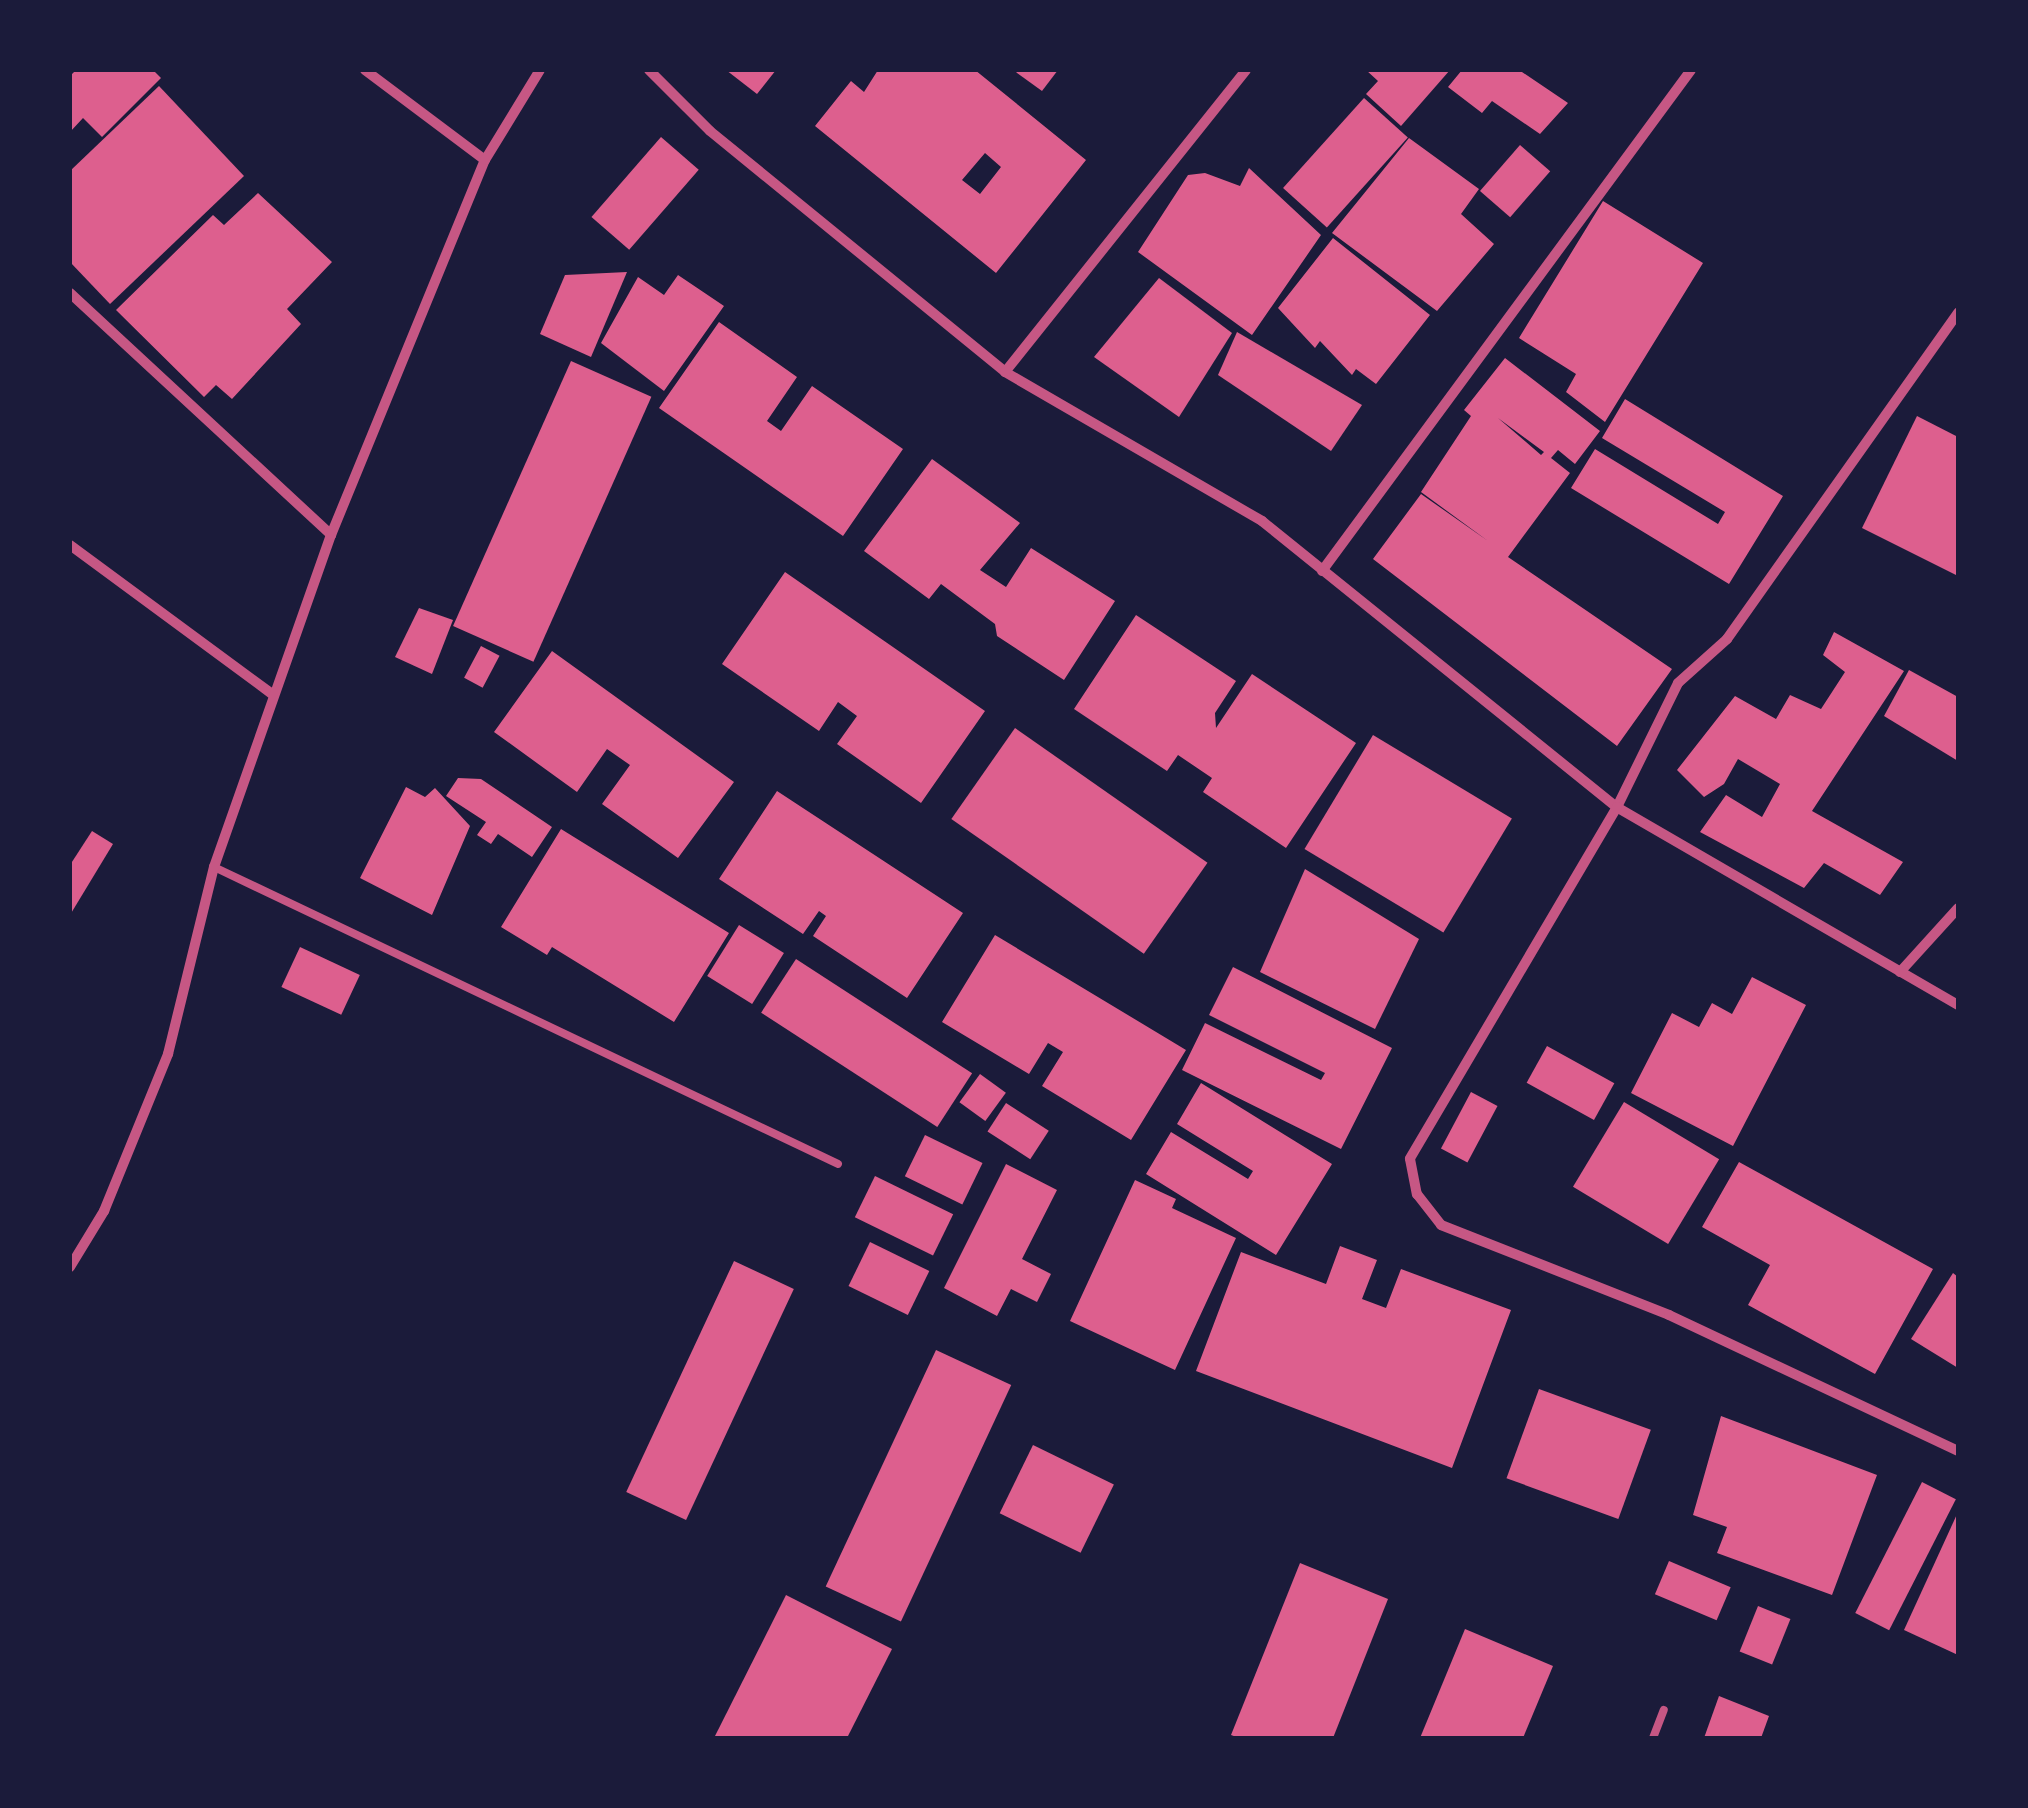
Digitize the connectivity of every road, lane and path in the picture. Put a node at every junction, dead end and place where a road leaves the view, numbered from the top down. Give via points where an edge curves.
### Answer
1 (365, 70) edge
2 (540, 70) edge
3 (649, 70) edge
4 (1246, 70) edge
5 (1691, 70) edge
6 (484, 160) junction
7 (70, 294) edge
8 (1958, 314) edge
9 (1004, 372) junction
10 (331, 535) junction
11 (70, 545) edge
12 (1322, 571) junction
13 (271, 693) junction
14 (1617, 807) junction
15 (214, 868) junction
16 (1958, 908) edge
17 (1900, 972) junction
18 (1958, 1006) edge
19 (838, 1164) dead end
20 (70, 1268) edge
21 (1958, 1451) edge
22 (1664, 1710) dead end
23 (1653, 1738) edge

1 - 6 street
2 - 6 street
3 - 9 street via 725,143
4 - 9 street
5 - 12 street
6 - 10 street
7 - 10 street
8 - 14 street via 1727,639 1678,684
9 - 12 street via 1262,521
10 - 13 street
11 - 13 street
12 - 14 street
13 - 15 street
14 - 17 street
14 - 21 street via 1410,1159 1418,1194 1441,1225 1653,1308
15 - 19 lane
15 - 20 street via 168,1054 104,1211
16 - 17 street
17 - 18 street
22 - 23 lane

